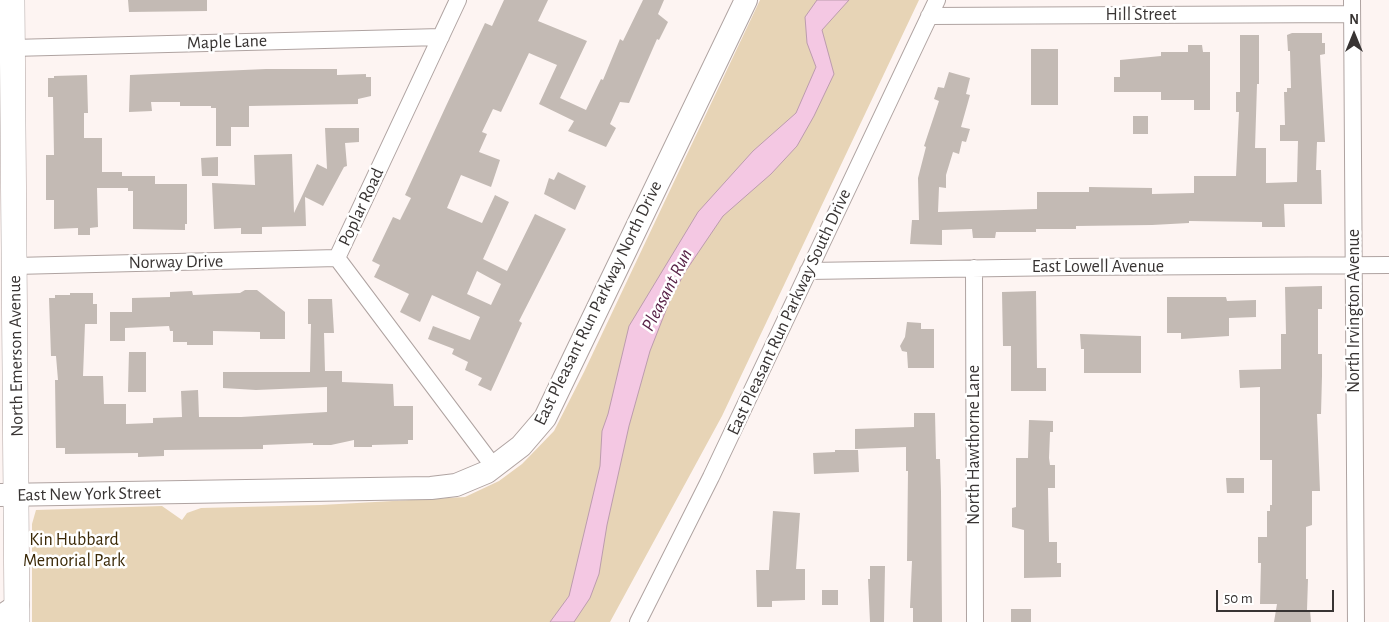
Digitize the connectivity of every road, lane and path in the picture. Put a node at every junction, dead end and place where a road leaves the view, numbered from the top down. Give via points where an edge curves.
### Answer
1 (12, 0) edge
2 (458, 0) edge
3 (746, 0) edge
4 (937, 0) edge
5 (1352, 7) edge
6 (929, 16) junction
7 (441, 37) junction
8 (12, 48) junction
9 (336, 258) junction
10 (1354, 265) junction
11 (1389, 265) edge
12 (15, 266) junction
13 (974, 268) junction
14 (808, 271) junction
15 (494, 466) junction
16 (178, 492) joint
17 (9, 495) edge
18 (12, 615) edge
19 (638, 622) edge
20 (975, 622) edge
21 (1356, 622) edge

1 - 8 main road, North Emerson Avenue
2 - 7 street, Poplar Road
3 - 15 main road, East Pleasant Run Parkway North Drive via 544,418 531,436
4 - 6 street, East Pleasant Run Parkway South Drive
5 - 6 street, Hill Street
5 - 10 street, North Irvington Avenue
6 - 14 street, East Pleasant Run Parkway South Drive
7 - 8 street, Maple Lane
7 - 9 street, Poplar Road
8 - 12 main road, North Emerson Avenue
9 - 12 street, Norway Drive
9 - 15 street, Poplar Road
10 - 11 street, East Lowell Avenue
10 - 13 street, East Lowell Avenue
10 - 21 street, North Irvington Avenue
12 - 17 main road, North Emerson Avenue
13 - 14 street, East Lowell Avenue
13 - 20 street, North Hawthorne Lane
14 - 19 street, East Pleasant Run Parkway South Drive
15 - 16 main road, East Pleasant Run Parkway North Drive via 465,482 431,488
16 - 17 main road, East New York Street
17 - 18 main road, North Emerson Avenue

